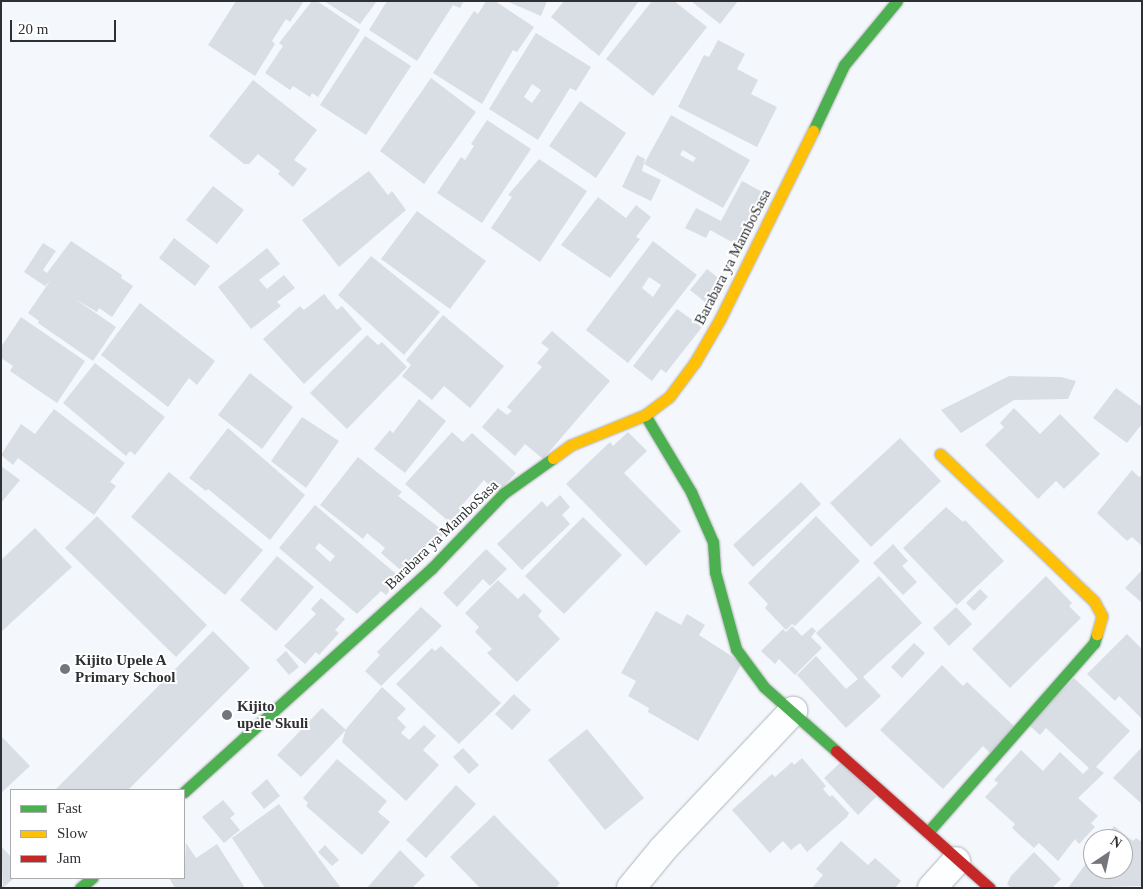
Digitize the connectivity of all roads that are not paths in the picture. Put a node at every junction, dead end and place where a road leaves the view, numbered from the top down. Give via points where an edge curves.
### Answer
1 (897, 1) edge
2 (645, 416) junction
3 (940, 454) dead end
4 (793, 711) junction
5 (185, 791) edge
6 (928, 832) junction
7 (956, 861) junction
8 (91, 879) edge
9 (80, 888) edge
10 (632, 888) edge
11 (932, 888) edge
12 (990, 888) edge

1 - 2 street, Barabara ya MamboSasa via 844,65 764,234 695,362 669,398
2 - 4 street via 691,492 713,542 715,572 736,649 764,687
2 - 5 street, Barabara ya MamboSasa via 571,445 504,493 431,569
3 - 6 street via 1094,601 1102,616 1094,643
4 - 6 street
4 - 10 street via 663,849
6 - 7 street
7 - 11 street
7 - 12 street
8 - 9 street

